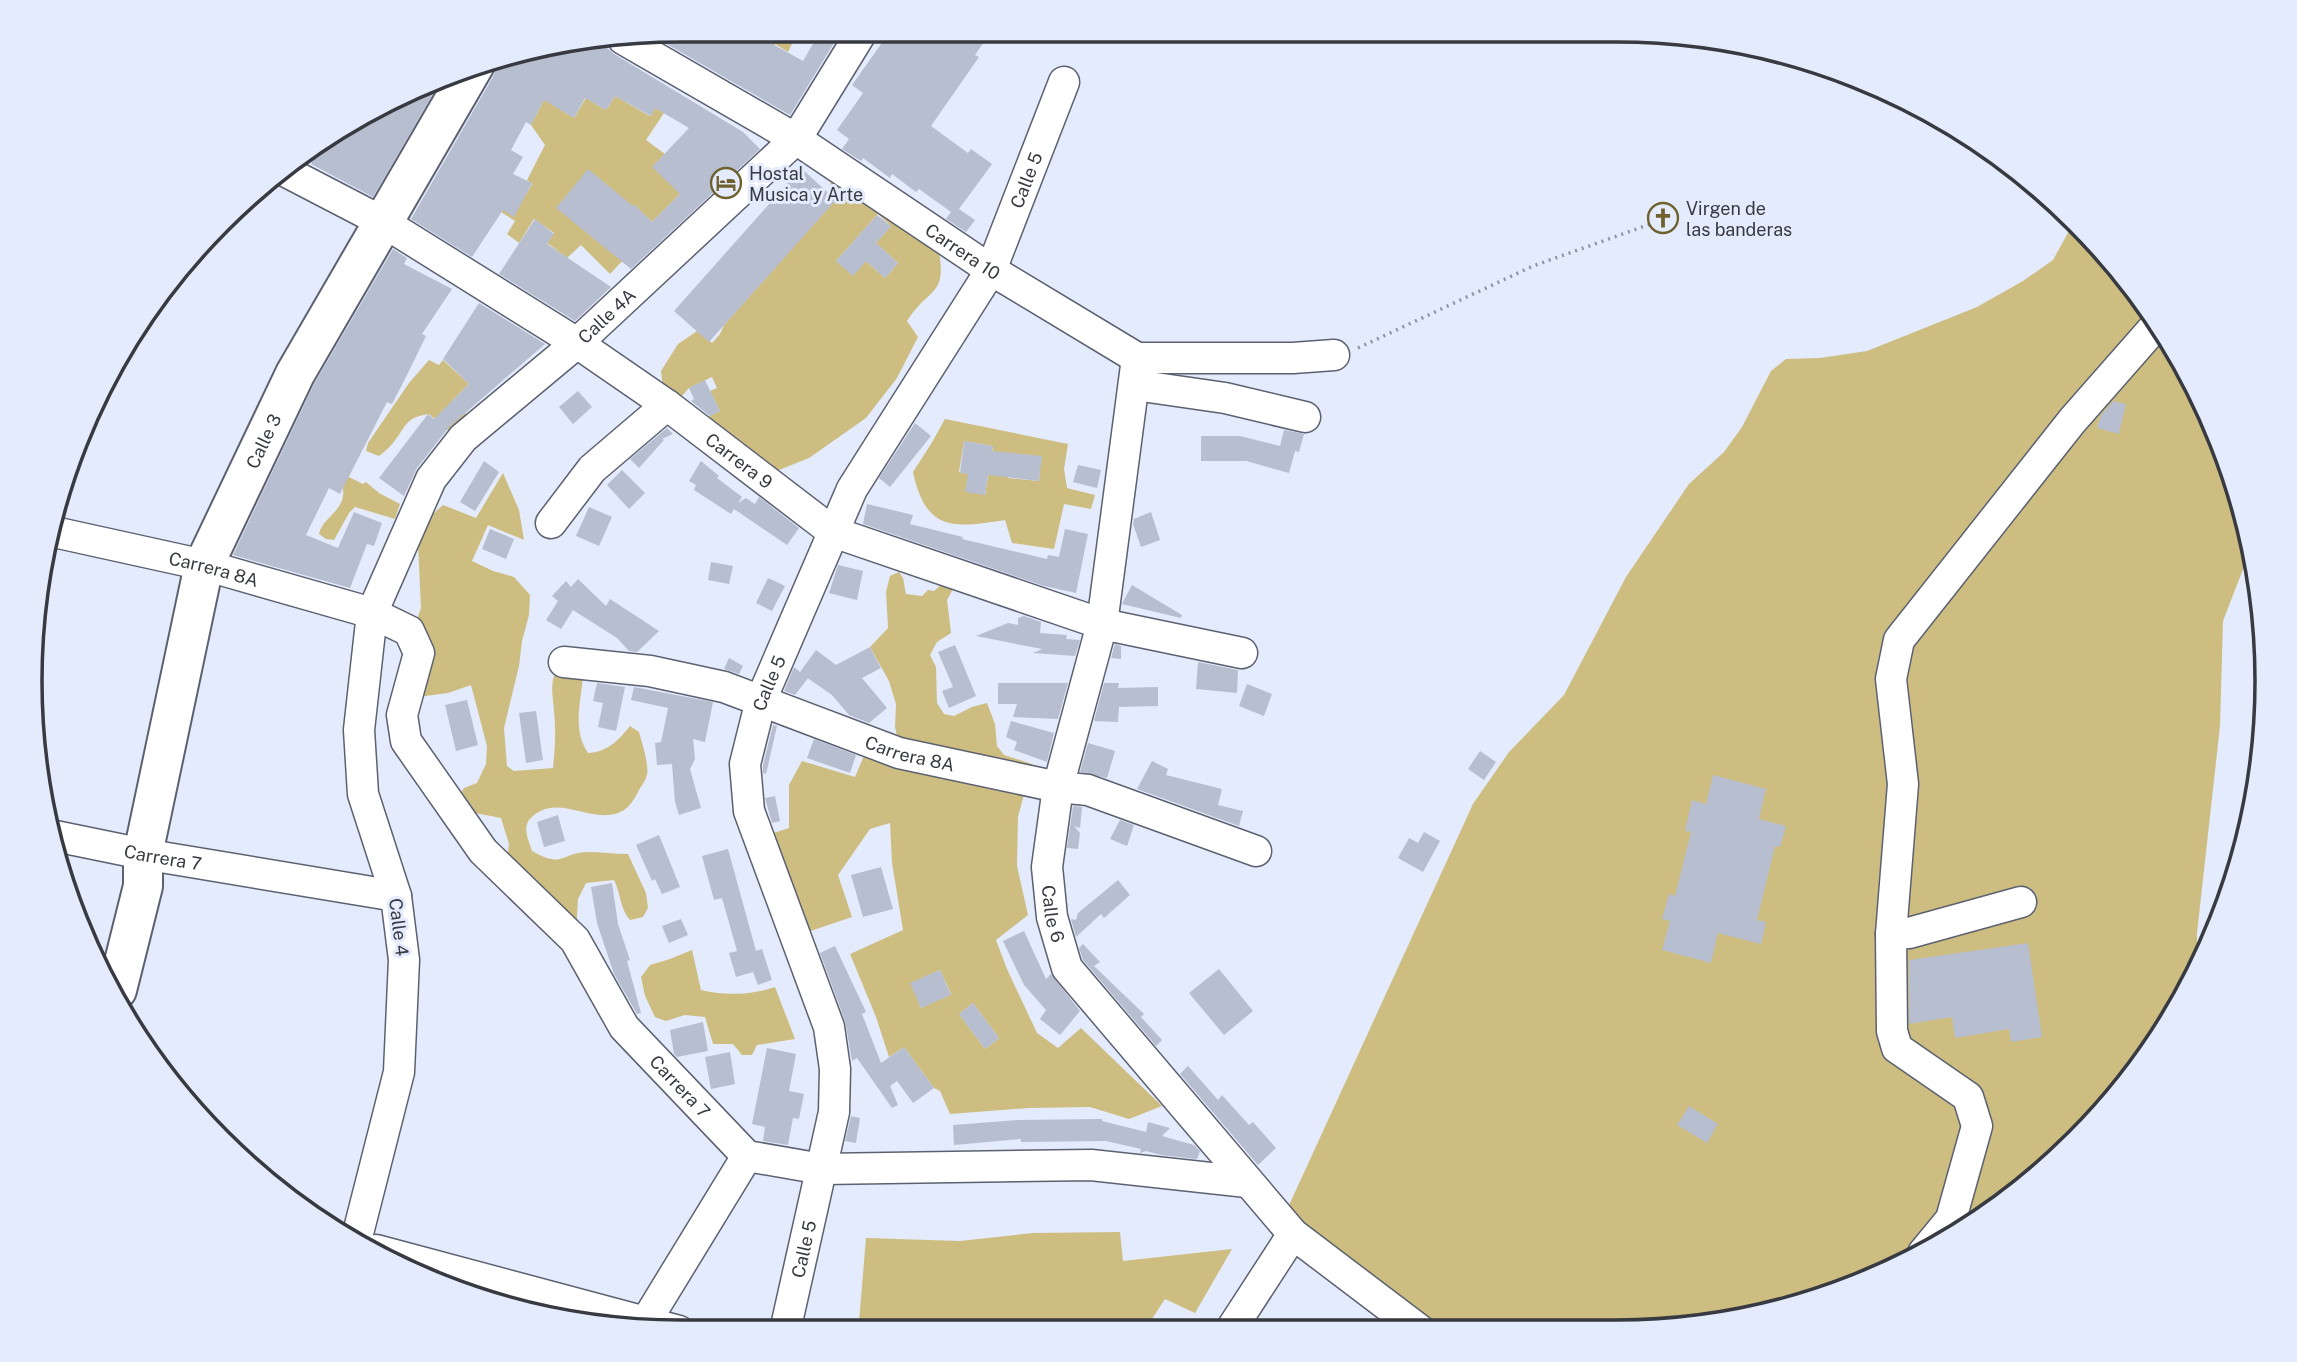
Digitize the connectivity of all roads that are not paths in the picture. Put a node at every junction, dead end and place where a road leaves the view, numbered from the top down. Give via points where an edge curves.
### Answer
1 (856, 42) edge
2 (630, 44) edge
3 (466, 80) edge
4 (1064, 82) dead end
5 (796, 139) junction
6 (291, 174) edge
7 (383, 222) junction
8 (991, 270) junction
9 (2150, 332) edge
10 (577, 343) junction
11 (1334, 355) road end
12 (1136, 371) junction
13 (667, 405) junction
14 (1304, 417) dead end
15 (551, 523) dead end
16 (833, 532) junction
17 (60, 533) edge
18 (204, 565) junction
19 (372, 613) junction
20 (1102, 624) junction
21 (1242, 653) dead end
22 (564, 662) dead end
23 (761, 700) junction
24 (1058, 787) junction
25 (62, 837) edge
26 (1256, 851) dead end
27 (143, 854) junction
28 (396, 896) junction
29 (2021, 902) dead end
30 (1891, 933) junction
31 (107, 963) edge
32 (119, 984) edge
33 (747, 1156) junction
34 (822, 1169) junction
35 (1247, 1182) junction
36 (1941, 1231) edge
37 (358, 1232) edge
38 (1293, 1234) junction
39 (412, 1260) edge
40 (606, 1316) edge
41 (646, 1319) edge
42 (788, 1320) edge
43 (1237, 1320) edge
44 (1406, 1320) edge

1 - 5 street, Calle 4A
2 - 5 street, Carrera 10
3 - 7 main road, Calle 3
4 - 8 street, Calle 5
5 - 8 street, Carrera 10
5 - 10 street, Calle 4A
6 - 7 street, Carrera 9
7 - 10 street, Carrera 9
7 - 18 main road, Calle 3 via 295,374
8 - 12 street, Carrera 10
8 - 16 street, Calle 5 via 852,489
9 - 30 street via 2072,421 1899,640 1891,679 1903,783
10 - 13 street, Carrera 9
10 - 19 street, Calle 4A via 463,438 431,480
11 - 12 street
12 - 14 street
12 - 20 street, Calle 6
13 - 15 street via 592,469
13 - 16 street, Carrera 9
16 - 20 street, Carrera 9
16 - 23 street, Calle 5
17 - 18 street, Carrera 8A
18 - 19 street, Carrera 8A
18 - 27 main road, Calle 3
19 - 28 street, Calle 4 via 359,730 363,794
19 - 33 street, Carrera 7 via 409,631 419,653 402,715 406,741 483,851 575,940 624,1027
20 - 21 street, Carrera 9
20 - 24 street, Calle 6
22 - 23 street, Carrera 8A via 650,671
23 - 24 street, Carrera 8A via 900,753
23 - 34 street, Calle 5 via 745,764 749,811 829,1027 835,1069 834,1112
24 - 26 street, Carrera 8A via 1088,790
24 - 35 street, Calle 6 via 1047,867 1052,917 1068,968
25 - 27 street, Carrera 7
27 - 28 street, Carrera 7
27 - 31 main road, Calle 3 via 128,884
27 - 32 main road, Calle 3 via 144,886
28 - 37 street, Calle 4 via 404,960 399,1072
29 - 30 street via 1909,933
30 - 36 street via 1892,1031 1897,1048 1968,1097 1978,1126 1951,1219
33 - 34 street
33 - 41 street
34 - 35 street via 1091,1165
34 - 42 street, Calle 5
35 - 38 street, Calle 6
38 - 43 street
38 - 44 street, Calle 6
39 - 40 street

